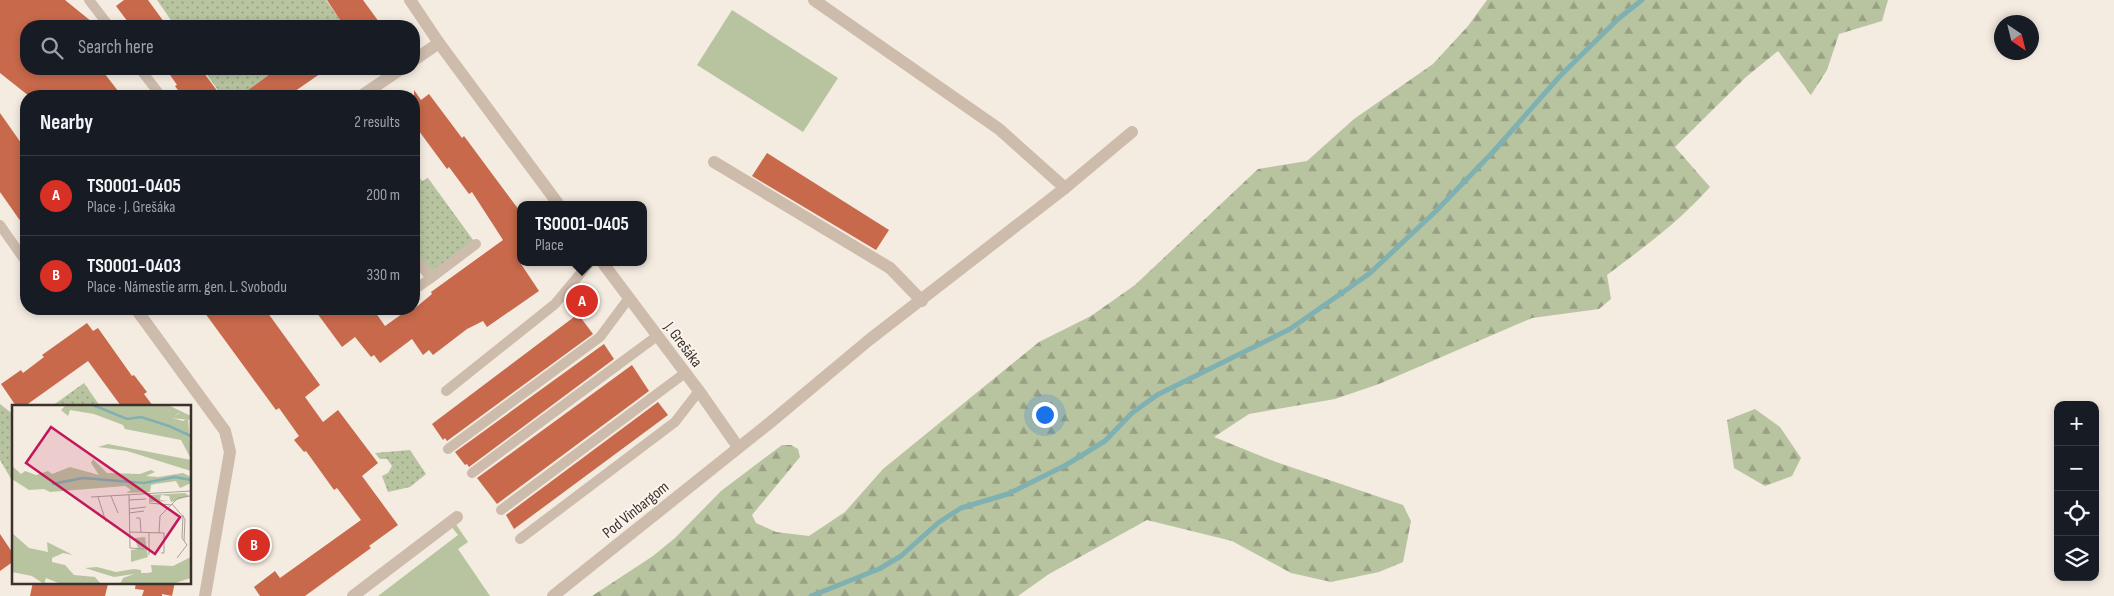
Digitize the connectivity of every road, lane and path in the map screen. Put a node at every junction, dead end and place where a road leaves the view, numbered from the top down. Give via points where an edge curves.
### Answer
1 (89, 0) edge
2 (410, 0) edge
3 (814, 0) edge
4 (104, 20) edge
5 (439, 43) junction
6 (420, 56) edge
7 (145, 75) edge
8 (392, 75) edge
9 (156, 90) edge
10 (370, 90) edge
11 (1132, 132) dead end
12 (714, 162) dead end
13 (1065, 188) junction
14 (556, 201) edge
15 (0, 225) edge
16 (476, 244) dead end
17 (20, 253) edge
18 (420, 264) edge
19 (587, 266) edge
20 (605, 266) edge
21 (431, 278) junction
22 (420, 286) edge
23 (629, 298) junction
24 (922, 301) junction
25 (140, 315) edge
26 (657, 336) junction
27 (685, 373) junction
28 (446, 391) dead end
29 (699, 391) junction
30 (738, 447) junction
31 (448, 448) dead end
32 (472, 473) dead end
33 (501, 510) dead end
34 (457, 517) dead end
35 (520, 539) dead end
36 (205, 596) edge
37 (353, 596) edge
38 (553, 596) edge

1 - 4 lane
2 - 5 street
3 - 13 street via 999,129
5 - 6 street
5 - 14 street
7 - 9 lane
8 - 10 street
11 - 13 street, Pod Vinbargom
12 - 24 street via 890,268
13 - 24 street, Pod Vinbargom
15 - 17 lane
16 - 21 lane
18 - 21 lane
19 - 28 lane via 555,304
20 - 23 street, J. Grešáka
21 - 22 lane
23 - 26 street, J. Grešáka
23 - 31 lane via 600,337
24 - 30 street, Pod Vinbargom
25 - 36 street via 225,432 230,452
26 - 27 street, J. Grešáka
26 - 32 lane
27 - 29 street, J. Grešáka
27 - 33 lane
29 - 30 street, J. Grešáka
29 - 35 lane via 675,422
30 - 38 street, Pod Vinbargom
34 - 37 street

